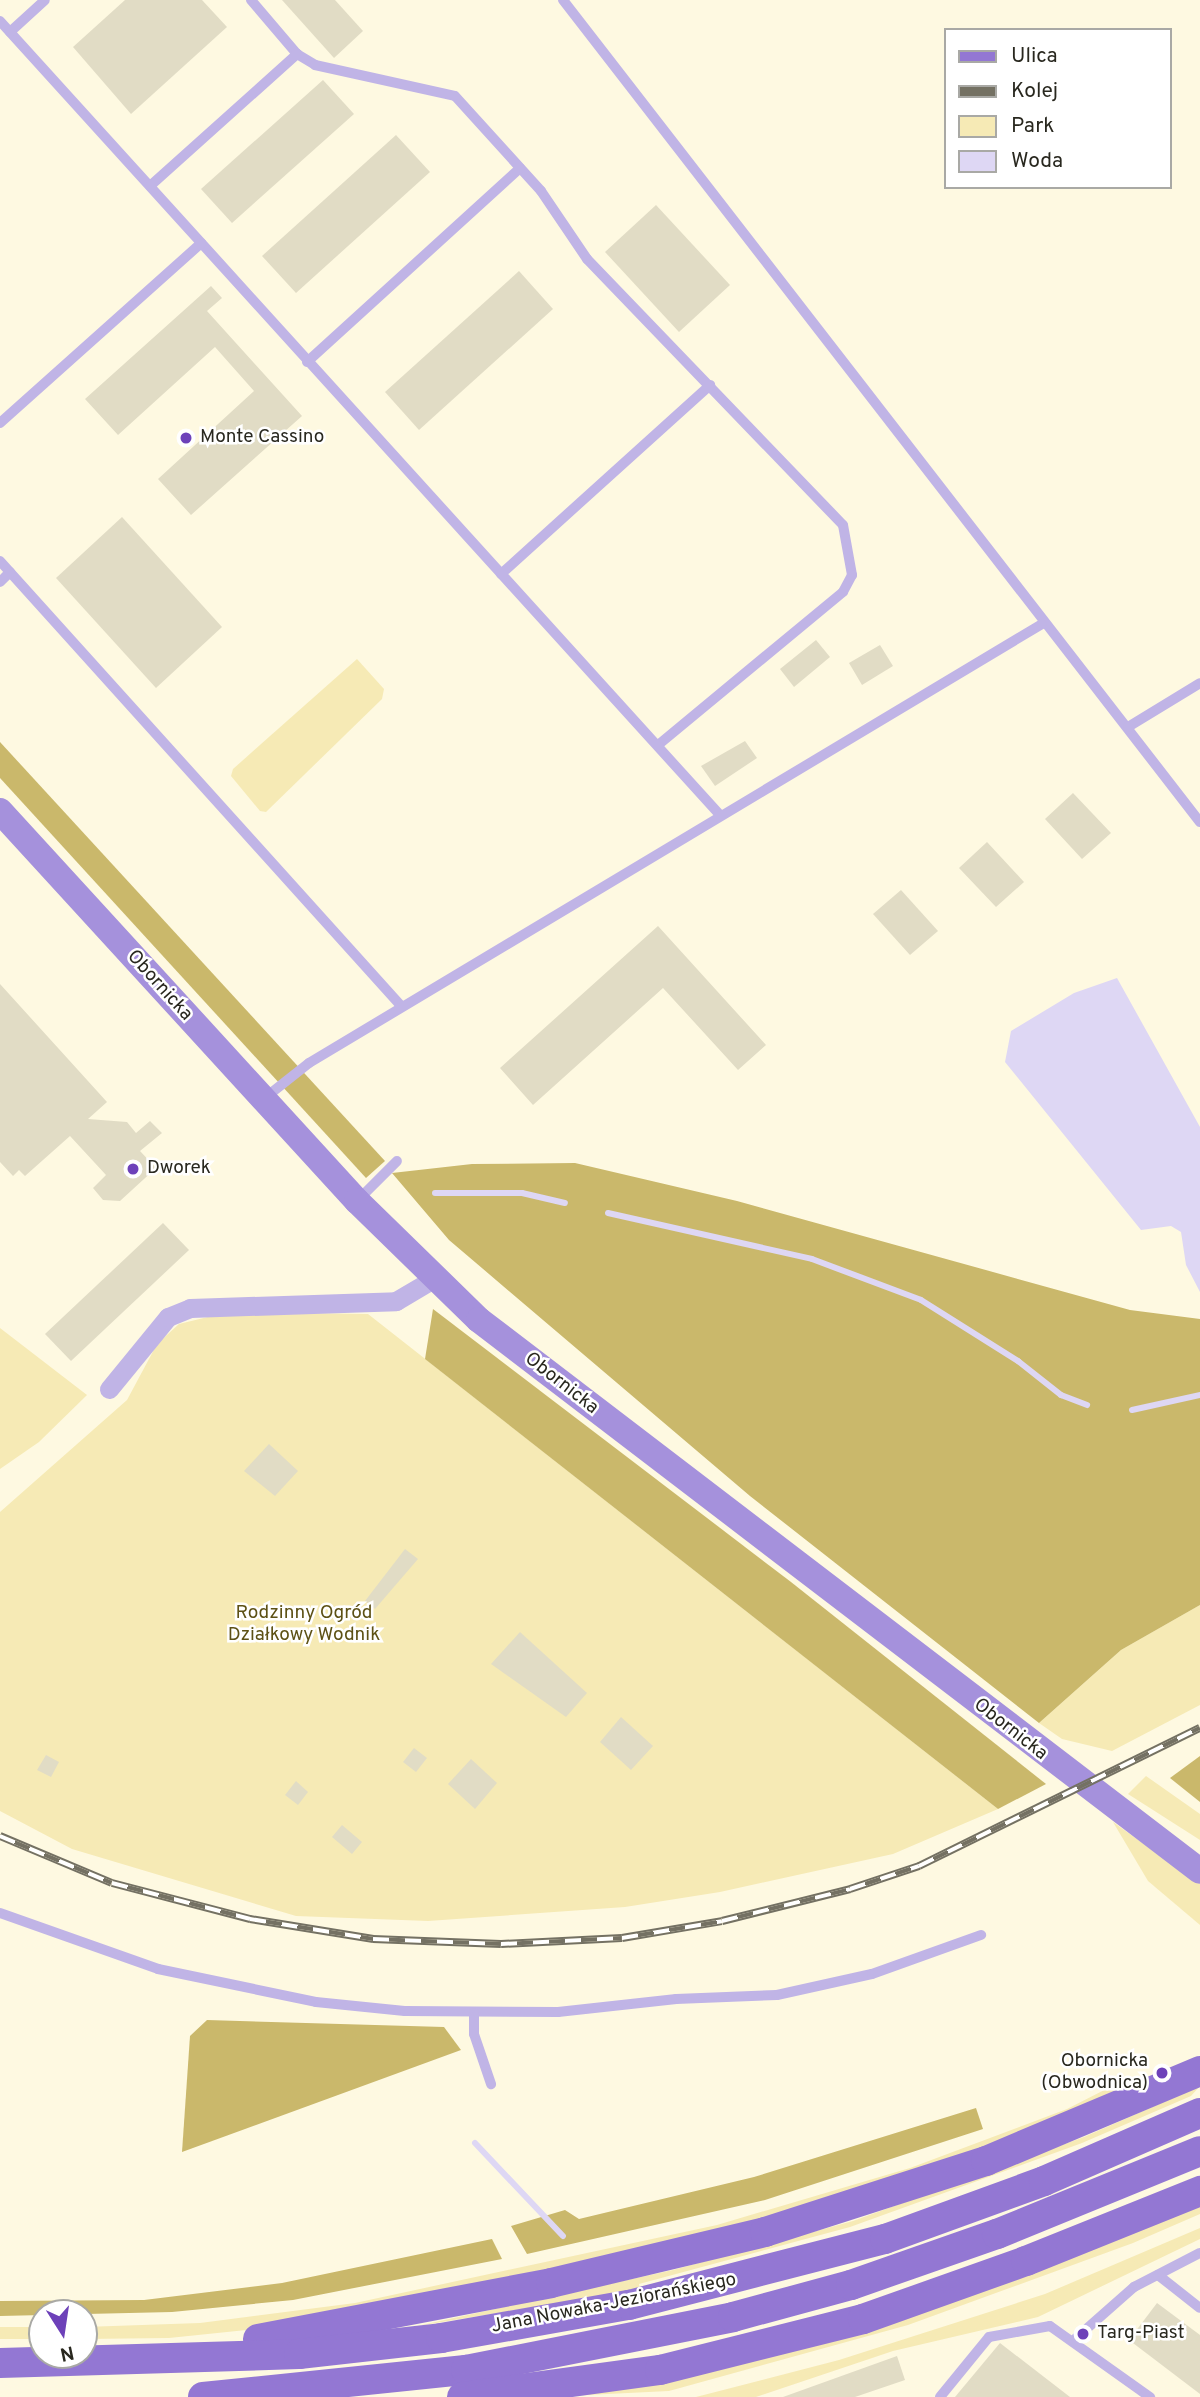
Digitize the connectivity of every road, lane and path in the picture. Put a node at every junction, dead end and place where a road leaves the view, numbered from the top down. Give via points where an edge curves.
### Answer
1 (45, 0) edge
2 (251, 0) edge
3 (563, 0) edge
4 (0, 21) edge
5 (10, 32) junction
6 (297, 54) junction
7 (520, 168) junction
8 (150, 186) junction
9 (201, 243) junction
10 (307, 362) junction
11 (710, 385) junction
12 (0, 422) edge
13 (0, 561) edge
14 (10, 572) junction
15 (500, 574) junction
16 (0, 582) edge
17 (1042, 624) junction
18 (1200, 683) edge
19 (1128, 727) junction
20 (657, 745) junction
21 (0, 811) edge
22 (719, 814) junction
23 (1200, 822) edge
24 (401, 1007) junction
25 (262, 1099) junction
26 (397, 1161) dead end
27 (357, 1201) junction
28 (433, 1279) junction
29 (109, 1388) dead end
30 (1200, 1871) edge
31 (0, 1913) edge
32 (981, 1935) dead end
33 (474, 2013) junction
34 (1200, 2071) edge
35 (491, 2084) dead end
36 (1200, 2113) edge
37 (1200, 2151) edge
38 (1200, 2191) edge
39 (1200, 2253) edge
40 (1158, 2275) junction
41 (1200, 2308) edge
42 (1075, 2339) junction
43 (149, 2362) junction
44 (0, 2363) edge
45 (202, 2397) edge
46 (462, 2397) edge
47 (940, 2397) edge
48 (1150, 2397) edge

1 - 5 lane
2 - 6 lane
3 - 17 lane via 903,436
4 - 5 lane
5 - 8 lane
6 - 7 lane via 335,71 455,96
6 - 8 lane
7 - 10 lane
7 - 11 lane via 587,259
8 - 9 lane
9 - 10 lane
9 - 12 lane
10 - 15 lane
11 - 15 lane
11 - 20 lane via 843,525 852,575 843,592
13 - 14 lane
14 - 16 lane
14 - 24 lane
15 - 20 lane
17 - 19 lane
17 - 22 lane
18 - 19 lane
19 - 23 lane
20 - 22 lane
21 - 25 main road, Obornicka
22 - 24 lane
24 - 25 lane via 298,1070
25 - 27 main road, Obornicka
26 - 27 lane
27 - 28 main road, Obornicka
28 - 29 street via 396,1301 190,1308 168,1317
28 - 30 main road, Obornicka via 578,1397
31 - 33 lane via 146,1965 232,1986 329,2003
32 - 33 lane via 872,1974 777,1995 676,1998 558,2012
33 - 35 lane via 474,2034
34 - 43 main road via 964,2169 765,2232 551,2283
36 - 43 main road, Jana Nowaka-Jeziorańskiego via 1044,2181 885,2239 703,2288 441,2338 299,2354
37 - 45 main road, Jana Nowaka-Jeziorańskiego via 998,2234 851,2285 733,2317 466,2370
38 - 46 main road via 1027,2262 863,2319 660,2370
39 - 40 lane
40 - 41 lane
40 - 42 lane via 1134,2287
42 - 47 lane via 1050,2326 989,2337
42 - 48 lane
43 - 44 main road, Jana Nowaka-Jeziorańskiego

